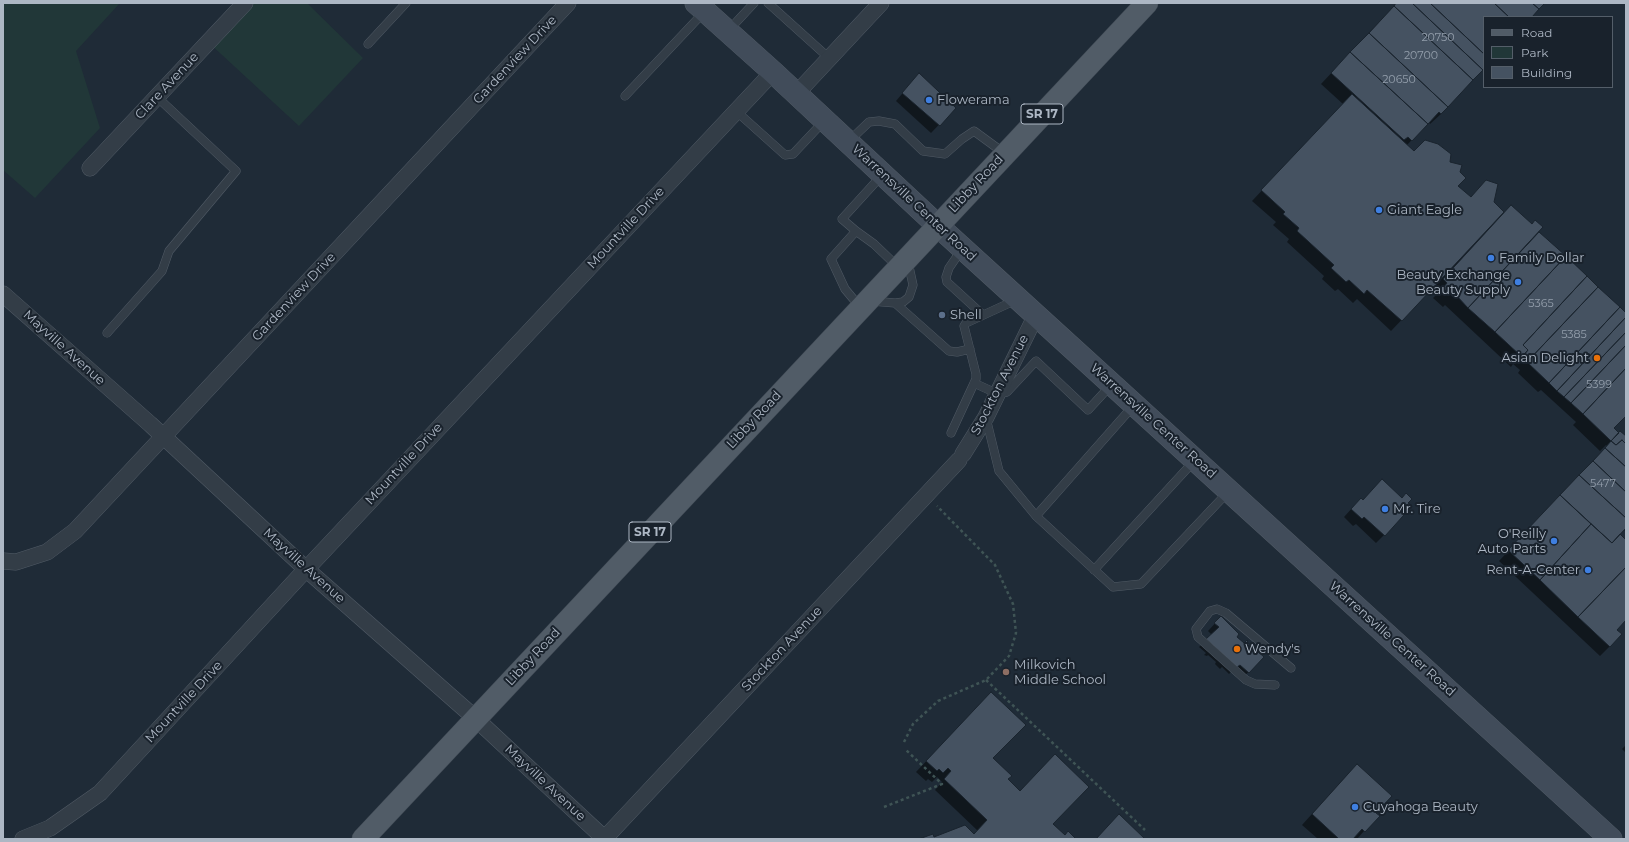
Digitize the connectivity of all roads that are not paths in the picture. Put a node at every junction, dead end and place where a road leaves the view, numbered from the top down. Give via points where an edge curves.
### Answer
1 (244, 3) edge
2 (406, 3) edge
3 (568, 3) edge
4 (754, 3) edge
5 (768, 3) edge
6 (881, 3) edge
7 (1147, 3) edge
8 (700, 7) edge
9 (728, 32) junction
10 (368, 44) dead end
11 (829, 58) junction
12 (773, 72) junction
13 (796, 94) junction
14 (625, 96) dead end
15 (157, 97) junction
16 (736, 111) junction
17 (825, 121) junction
18 (848, 142) junction
19 (1004, 154) junction
20 (90, 168) dead end
21 (883, 175) junction
22 (937, 225) junction
23 (856, 231) junction
24 (963, 249) junction
25 (903, 262) junction
26 (3, 294) edge
27 (1019, 299) junction
28 (864, 303) junction
29 (896, 304) junction
30 (1036, 314) junction
31 (983, 315) junction
32 (107, 333) dead end
33 (970, 349) junction
34 (974, 384) junction
35 (1112, 384) junction
36 (998, 394) junction
37 (1135, 404) junction
38 (986, 417) junction
39 (951, 433) dead end
40 (163, 437) junction
41 (1195, 459) junction
42 (1229, 491) junction
43 (1036, 516) junction
44 (3, 561) edge
45 (306, 569) junction
46 (1094, 570) junction
47 (1290, 668) dead end
48 (1275, 685) dead end
49 (475, 718) junction
50 (23, 839) edge
51 (363, 839) edge
52 (605, 839) edge
53 (1610, 839) edge

1 - 15 street, Clare Avenue
2 - 10 lane
3 - 40 street, Gardenview Drive
4 - 9 lane
5 - 11 lane
6 - 11 street
7 - 19 main road, Libby Road / SR 17
8 - 9 main road, Warrensville Center Road
8 - 14 lane
9 - 12 main road, Warrensville Center Road
11 - 13 street
12 - 13 main road, Warrensville Center Road
12 - 16 street, Mountville Drive
13 - 17 main road, Warrensville Center Road
15 - 20 street, Clare Avenue
15 - 32 lane via 236,171 169,251 162,271
16 - 17 lane via 785,156 793,154
16 - 45 street, Mountville Drive
17 - 18 main road, Warrensville Center Road
18 - 19 lane via 869,122 879,121 895,124 923,151 944,154 974,131
18 - 21 main road, Warrensville Center Road
19 - 22 main road, Libby Road / SR 17
21 - 22 main road, Warrensville Center Road
21 - 23 lane via 842,219
22 - 24 main road, Warrensville Center Road
22 - 25 main road, Libby Road / SR 17
23 - 25 lane
23 - 28 lane via 831,259 845,289
24 - 27 main road, Warrensville Center Road
24 - 31 lane via 949,268 947,282
25 - 28 main road, Libby Road / SR 17
25 - 29 lane via 913,286 909,297
26 - 40 street, Mayville Avenue
27 - 30 main road, Warrensville Center Road
27 - 31 lane
28 - 29 lane
28 - 49 main road, Libby Road / SR 17
29 - 33 lane via 949,351
30 - 35 main road, Warrensville Center Road
30 - 36 street, Stockton Avenue
31 - 33 lane via 966,323 964,328
33 - 34 lane via 976,374
34 - 36 lane
34 - 39 lane
35 - 36 lane via 1088,410 1036,361 1007,392
35 - 37 main road, Warrensville Center Road
36 - 38 street, Stockton Avenue
37 - 41 main road, Warrensville Center Road
37 - 43 lane
38 - 43 lane via 999,471
38 - 52 street, Stockton Avenue via 961,457
40 - 44 street, Gardenview Drive via 75,531 47,552 16,562
40 - 45 street, Mayville Avenue
41 - 42 main road, Warrensville Center Road
41 - 46 lane
42 - 46 lane via 1141,584 1113,587
42 - 53 main road, Warrensville Center Road
43 - 46 lane
45 - 49 street, Mayville Avenue
45 - 50 street, Mountville Drive via 100,793 50,828
47 - 48 lane via 1226,612 1217,609 1210,611 1196,629 1198,637 1246,680 1255,684
49 - 51 main road, Libby Road / SR 17
49 - 52 street, Mayville Avenue

